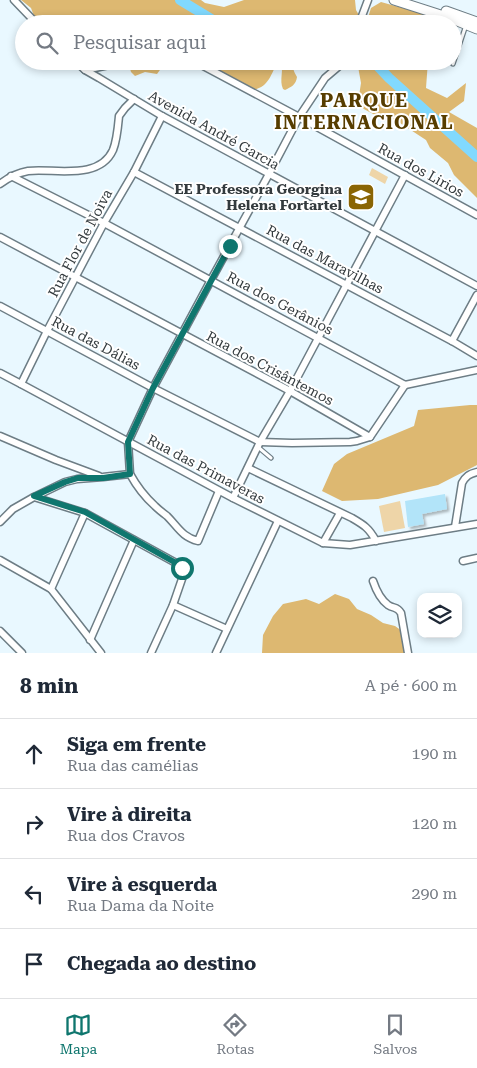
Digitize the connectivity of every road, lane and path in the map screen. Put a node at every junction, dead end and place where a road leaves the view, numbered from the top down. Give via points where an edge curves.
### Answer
1 (14, 0) edge
2 (368, 0) edge
3 (394, 0) edge
4 (414, 0) edge
5 (28, 15) edge
6 (362, 15) edge
7 (441, 15) edge
8 (457, 15) edge
9 (462, 17) edge
10 (477, 22) edge
11 (462, 23) edge
12 (466, 25) junction
13 (477, 29) edge
14 (462, 37) edge
15 (85, 70) edge
16 (211, 70) edge
17 (334, 70) edge
18 (134, 99) junction
19 (162, 116) junction
20 (299, 117) junction
21 (134, 172) junction
22 (269, 174) junction
23 (405, 175) junction
24 (11, 176) junction
25 (0, 184) edge
26 (477, 215) edge
27 (104, 223) junction
28 (240, 229) junction
29 (375, 230) junction
30 (0, 237) edge
31 (75, 277) junction
32 (211, 280) junction
33 (346, 285) junction
34 (477, 286) edge
35 (477, 295) edge
36 (0, 306) edge
37 (47, 331) junction
38 (182, 334) junction
39 (318, 337) junction
40 (452, 341) junction
41 (477, 356) edge
42 (477, 370) edge
43 (0, 373) edge
44 (21, 384) junction
45 (404, 384) junction
46 (153, 388) junction
47 (290, 391) junction
48 (0, 436) edge
49 (370, 437) junction
50 (128, 442) junction
51 (259, 444) junction
52 (271, 458) dead end
53 (248, 468) junction
54 (477, 472) edge
55 (130, 474) junction
56 (103, 478) junction
57 (219, 491) junction
58 (34, 496) junction
59 (233, 498) junction
60 (85, 512) junction
61 (340, 513) junction
62 (278, 521) junction
63 (0, 522) edge
64 (477, 524) edge
65 (455, 527) junction
66 (134, 540) junction
67 (376, 541) junction
68 (323, 543) junction
69 (477, 558) edge
70 (0, 560) edge
71 (463, 561) dead end
72 (373, 581) dead end
73 (51, 589) junction
74 (173, 605) junction
75 (227, 629) junction
76 (0, 631) edge
77 (90, 640) junction
78 (22, 653) edge
79 (101, 653) edge
80 (151, 653) edge
81 (216, 653) edge
82 (408, 653) edge

1 - 5 street
2 - 6 street
3 - 7 main road
4 - 8 main road
9 - 10 main road
11 - 12 main road
12 - 13 main road
12 - 14 lane
15 - 18 street, Avenida André Garcia
16 - 20 street, Rua dos Lirios
17 - 20 street via 325,78
18 - 19 street, Avenida André Garcia
18 - 24 street via 120,116 114,148 99,166 85,170 29,171
19 - 21 street, Rua Flor de Noiva
19 - 22 street, Avenida André Garcia
20 - 22 street
20 - 23 street, Rua dos Lirios
21 - 27 street, Rua Flor de Noiva
21 - 28 street, Rua das Maravilhas
22 - 28 street
22 - 29 street, Avenida André Garcia
23 - 26 street, Rua dos Lirios
23 - 29 street
24 - 25 street
24 - 27 street, Rua dos Gerânios
27 - 31 street, Rua Flor de Noiva
27 - 32 street, Rua dos Gerânios
28 - 32 street
28 - 33 street, Rua das Maravilhas
29 - 33 street
29 - 34 street, Avenida André Garcia
30 - 31 street, Rua dos Crisântemos
31 - 37 street, Rua Flor de Noiva
31 - 38 street, Rua dos Crisântemos
32 - 38 street
32 - 39 street, Rua dos Gerânios
33 - 39 street
33 - 40 street, Rua das Maravilhas
35 - 40 street
36 - 37 street, Rua das Dálias
37 - 44 street, Rua Flor de Noiva
37 - 46 street, Rua das Dálias
38 - 46 street
38 - 47 street, Rua dos Crisântemos
39 - 45 street, Rua dos Gerânios
39 - 47 street
40 - 41 street, Rua das Maravilhas
42 - 45 street
43 - 44 street, Rua das Primaveras
44 - 50 street, Rua das Primaveras
45 - 49 street
46 - 50 street
46 - 51 street, Rua das Dálias
47 - 49 street, Rua dos Crisântemos
47 - 51 street
48 - 56 street
49 - 51 street via 357,442
50 - 55 street
50 - 57 street, Rua das Primaveras
51 - 52 lane
51 - 53 street
53 - 59 street
53 - 61 street
54 - 65 street via 464,479
55 - 56 street
55 - 57 street via 148,499 181,533 198,541
56 - 58 street via 78,478
57 - 59 street, Rua das Primaveras
58 - 60 street
58 - 63 street
59 - 62 street, Rua das Primaveras
60 - 66 street
60 - 73 street
61 - 67 street via 371,530
61 - 68 street
62 - 68 street, Rua das Primaveras
62 - 75 street
64 - 65 street
65 - 67 street
66 - 74 street via 184,570
66 - 77 street
67 - 68 street via 350,545
69 - 71 street
70 - 73 street
72 - 82 street via 382,599 402,613
73 - 77 street
74 - 75 street
74 - 80 street
75 - 81 street
76 - 78 street
77 - 79 street

